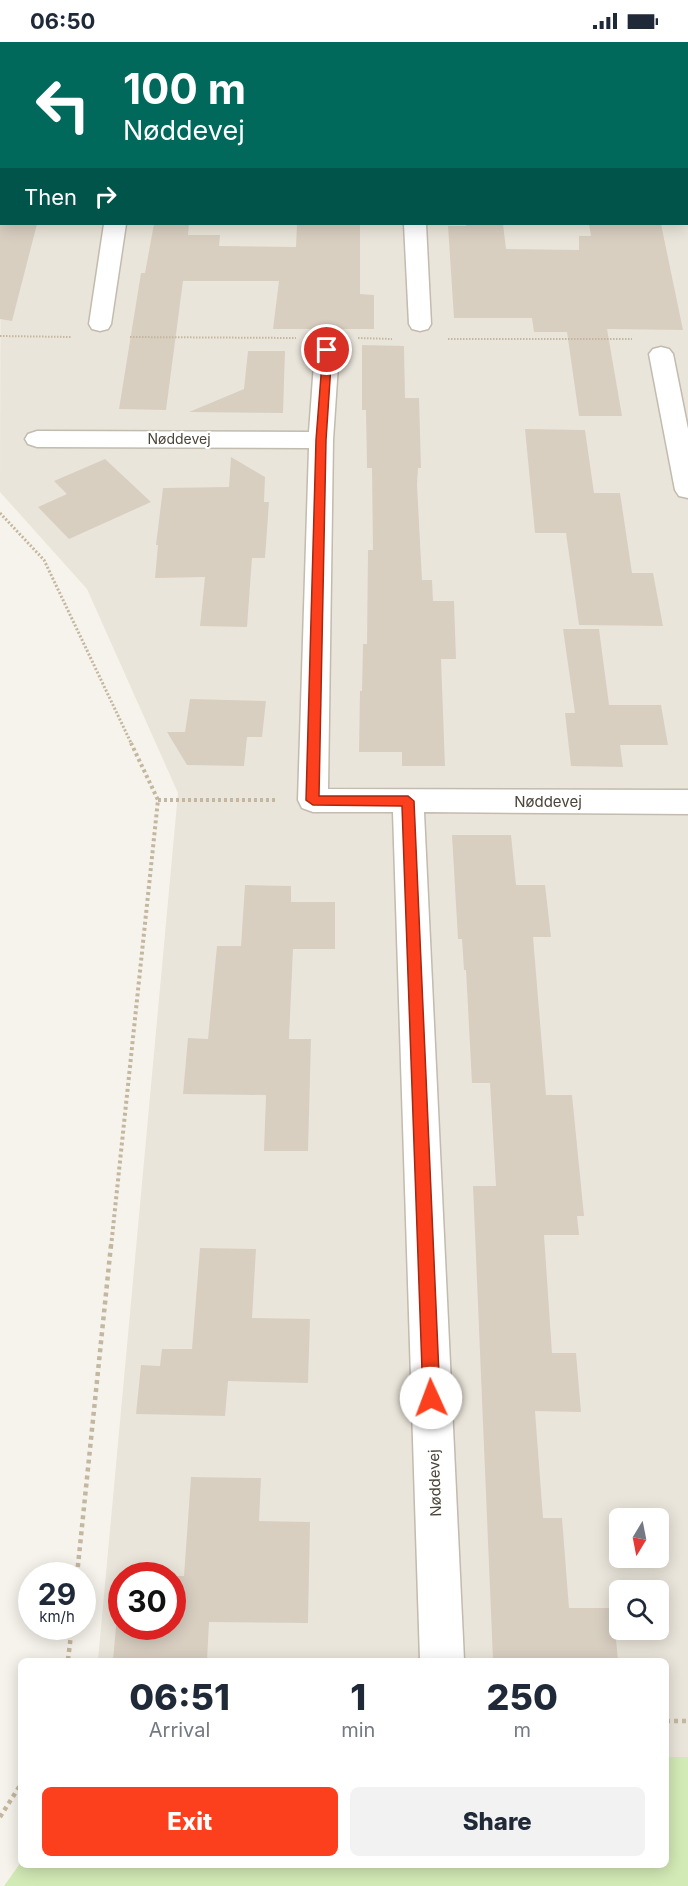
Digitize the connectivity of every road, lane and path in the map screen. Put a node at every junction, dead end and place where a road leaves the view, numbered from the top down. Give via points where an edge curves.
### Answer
1 (116, 225) edge
2 (415, 225) edge
3 (100, 324) dead end
4 (420, 324) dead end
5 (327, 350) dead end
6 (662, 354) dead end
7 (37, 439) dead end
8 (321, 440) junction
9 (688, 490) edge
10 (0, 513) edge
11 (158, 800) junction
12 (313, 800) junction
13 (408, 801) junction
14 (688, 802) edge
15 (78, 1562) edge
16 (70, 1640) edge
17 (68, 1658) edge
18 (441, 1658) edge
19 (669, 1721) edge
20 (688, 1721) edge
21 (18, 1789) edge
22 (0, 1817) edge

1 - 3 street
2 - 4 street
5 - 8 street
6 - 9 street
7 - 8 street, Nøddevej
8 - 12 street
10 - 11 path via 44,560
11 - 12 path
11 - 15 path
12 - 13 street, Nøddevej
13 - 14 street, Nøddevej
13 - 18 street, Nøddevej
16 - 17 path
19 - 20 path
21 - 22 path

